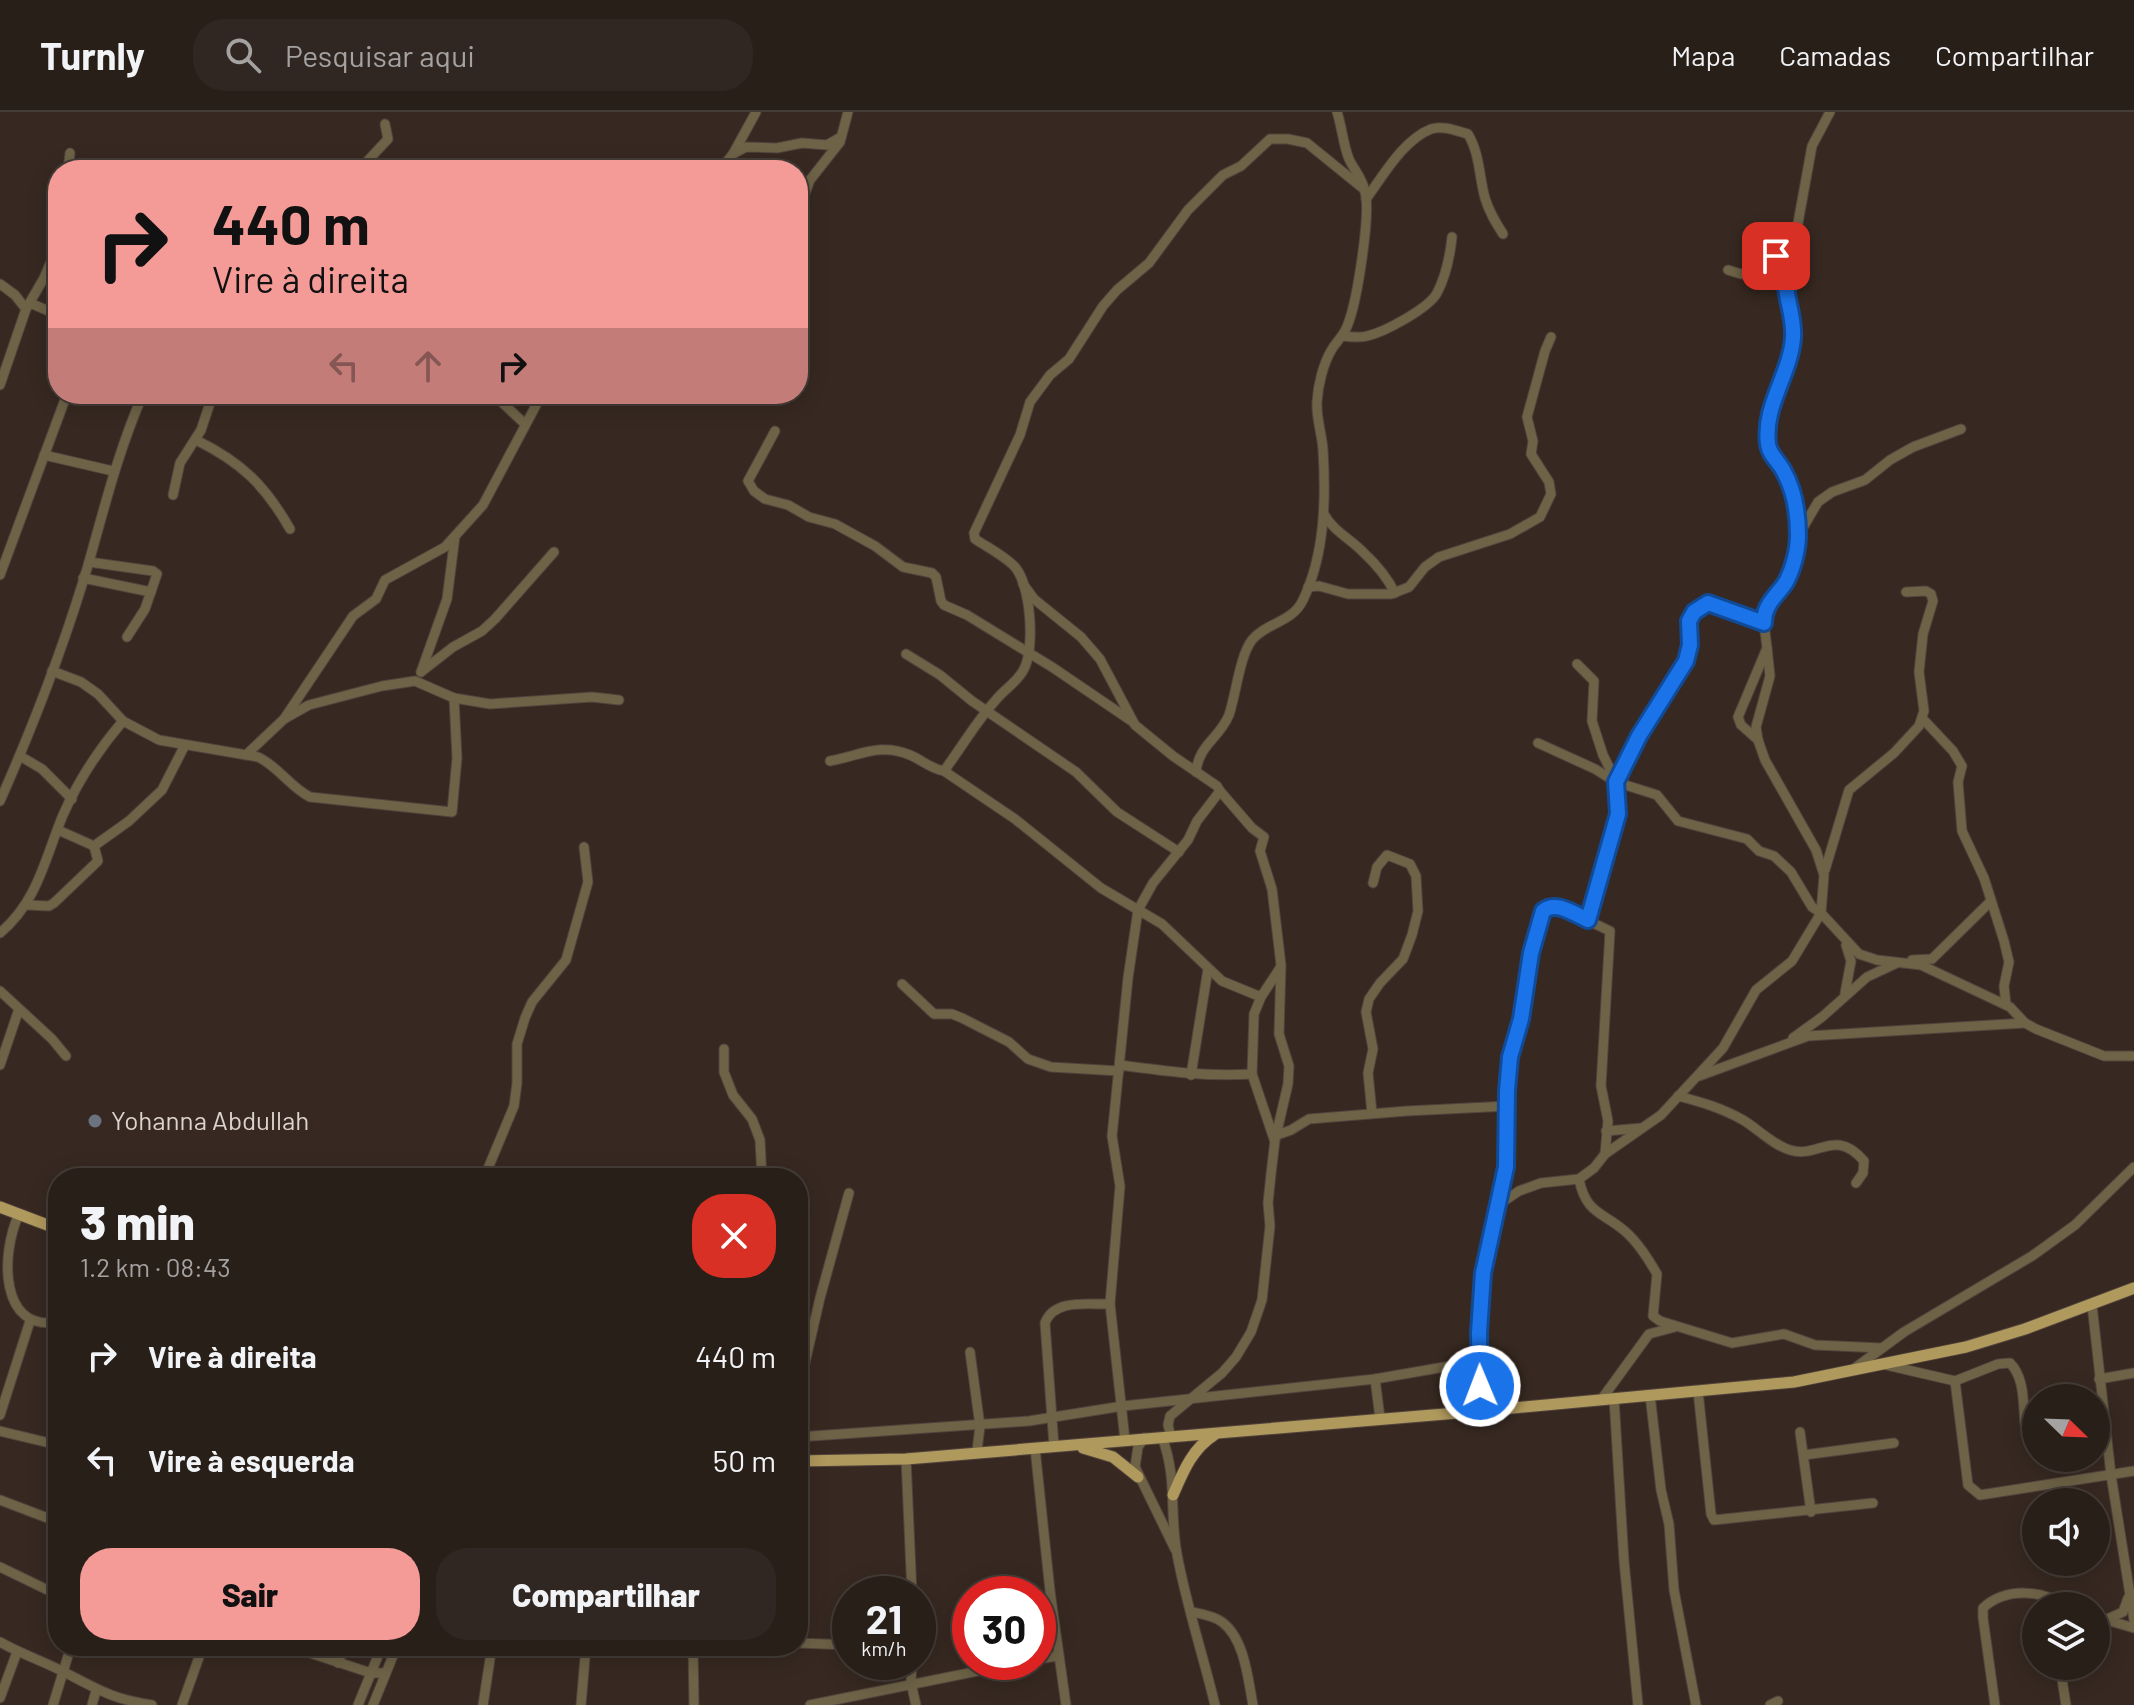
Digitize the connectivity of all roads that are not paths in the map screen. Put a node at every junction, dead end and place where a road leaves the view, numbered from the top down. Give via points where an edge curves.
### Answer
1 (756, 112) edge
2 (848, 112) edge
3 (1337, 112) edge
4 (1830, 112) edge
5 (385, 124) dead end
6 (842, 136) junction
7 (70, 153) dead end
8 (733, 154) junction
9 (69, 160) edge
10 (368, 160) edge
11 (728, 160) edge
12 (808, 185) edge
13 (1366, 194) junction
14 (1503, 234) dead end
15 (1758, 235) dead end
16 (1452, 237) dead end
17 (48, 269) edge
18 (1728, 270) dead end
19 (1786, 277) junction
20 (0, 284) edge
21 (28, 306) junction
22 (48, 312) edge
23 (1342, 336) junction
24 (1551, 337) dead end
25 (0, 385) edge
26 (63, 404) edge
27 (139, 404) edge
28 (209, 404) edge
29 (504, 404) edge
30 (536, 404) edge
31 (525, 424) junction
32 (1961, 429) dead end
33 (775, 431) dead end
34 (196, 440) junction
35 (44, 455) junction
36 (113, 471) junction
37 (173, 495) dead end
38 (1324, 514) junction
39 (290, 529) dead end
40 (455, 536) junction
41 (1798, 536) junction
42 (0, 543) edge
43 (11, 544) junction
44 (554, 552) dead end
45 (89, 562) junction
46 (0, 575) edge
47 (83, 578) junction
48 (1023, 584) junction
49 (1308, 587) junction
50 (151, 592) junction
51 (1906, 592) dead end
52 (1395, 593) junction
53 (1764, 623) junction
54 (127, 637) dead end
55 (1767, 648) junction
56 (1029, 653) junction
57 (906, 654) dead end
58 (1577, 664) dead end
59 (52, 671) junction
60 (418, 677) junction
61 (454, 698) junction
62 (619, 700) dead end
63 (987, 711) junction
64 (1922, 718) junction
65 (284, 719) junction
66 (123, 721) junction
67 (1133, 722) junction
68 (1758, 740) junction
69 (1538, 743) dead end
70 (185, 745) junction
71 (246, 755) junction
72 (20, 756) junction
73 (830, 761) dead end
74 (944, 771) junction
75 (1196, 772) junction
76 (1616, 782) junction
77 (1220, 791) junction
78 (72, 799) junction
79 (0, 801) edge
80 (58, 830) junction
81 (94, 846) junction
82 (584, 847) dead end
83 (1179, 852) junction
84 (1824, 875) junction
85 (1373, 883) dead end
86 (1991, 901) junction
87 (27, 905) junction
88 (1138, 910) junction
89 (1821, 913) junction
90 (1588, 920) junction
91 (0, 933) edge
92 (1845, 941) junction
93 (1901, 961) junction
94 (1281, 965) junction
95 (1208, 969) junction
96 (902, 984) dead end
97 (0, 991) edge
98 (1844, 996) junction
99 (1261, 997) junction
100 (2006, 1005) junction
101 (19, 1009) junction
102 (2025, 1023) junction
103 (1784, 1044) junction
104 (724, 1049) dead end
105 (66, 1056) dead end
106 (2134, 1056) edge
107 (0, 1065) edge
108 (1119, 1068) junction
109 (1252, 1074) junction
110 (1191, 1075) junction
111 (1696, 1077) junction
112 (1678, 1096) junction
113 (1508, 1106) junction
114 (1372, 1113) junction
115 (1642, 1128) junction
116 (1606, 1131) junction
117 (1276, 1137) junction
118 (1605, 1154) junction
119 (2134, 1167) edge
120 (488, 1168) edge
121 (761, 1168) edge
122 (1579, 1179) junction
123 (1856, 1183) dead end
124 (849, 1193) dead end
125 (1498, 1205) junction
126 (0, 1207) edge
127 (19, 1214) junction
128 (48, 1225) edge
129 (2134, 1288) edge
130 (1110, 1304) junction
131 (2092, 1305) junction
132 (30, 1321) junction
133 (48, 1322) edge
134 (1675, 1327) junction
135 (1882, 1348) junction
136 (808, 1350) edge
137 (970, 1352) dead end
138 (1479, 1361) junction
139 (1886, 1365) junction
140 (1848, 1373) junction
141 (2134, 1373) edge
142 (1375, 1379) junction
143 (2099, 1379) junction
144 (1955, 1381) junction
145 (1698, 1391) junction
146 (2022, 1393) edge
147 (1650, 1395) junction
148 (1614, 1398) junction
149 (3, 1399) edge
150 (1186, 1400) junction
151 (1601, 1400) junction
152 (1123, 1406) junction
153 (1481, 1411) junction
154 (0, 1415) edge
155 (1051, 1417) junction
156 (1380, 1418) junction
157 (980, 1426) junction
158 (0, 1431) edge
159 (1800, 1432) dead end
160 (1217, 1433) junction
161 (808, 1436) edge
162 (1166, 1437) junction
163 (1144, 1438) junction
164 (1125, 1440) junction
165 (48, 1443) edge
166 (1894, 1443) dead end
167 (1060, 1446) junction
168 (1035, 1448) junction
169 (977, 1451) junction
170 (1804, 1455) junction
171 (906, 1459) junction
172 (808, 1461) edge
173 (2134, 1471) edge
174 (2111, 1475) junction
175 (1138, 1477) junction
176 (1173, 1495) junction
177 (0, 1500) edge
178 (1873, 1503) dead end
179 (1811, 1512) junction
180 (48, 1518) edge
181 (2129, 1548) edge
182 (1177, 1552) junction
183 (0, 1567) edge
184 (911, 1576) edge
185 (48, 1590) edge
186 (2022, 1592) edge
187 (2129, 1595) junction
188 (1192, 1612) junction
189 (2110, 1618) edge
190 (2110, 1620) edge
191 (2134, 1620) edge
192 (2134, 1628) edge
193 (0, 1642) edge
194 (808, 1643) edge
195 (832, 1644) edge
196 (17, 1652) junction
197 (68, 1656) edge
198 (198, 1656) edge
199 (318, 1656) edge
200 (341, 1656) edge
201 (378, 1656) edge
202 (393, 1656) edge
203 (490, 1656) edge
204 (585, 1656) edge
205 (693, 1656) edge
206 (1058, 1656) joint
207 (338, 1663) junction
208 (63, 1671) junction
209 (371, 1673) junction
210 (385, 1673) junction
211 (952, 1675) edge
212 (911, 1680) edge
213 (2062, 1680) edge
214 (911, 1683) junction
215 (96, 1691) junction
216 (0, 1698) edge
217 (53, 1705) edge
218 (92, 1705) edge
219 (152, 1705) edge
220 (182, 1705) edge
221 (358, 1705) edge
222 (373, 1705) edge
223 (483, 1705) edge
224 (581, 1705) edge
225 (694, 1705) edge
226 (810, 1705) edge
227 (916, 1705) edge
228 (1066, 1705) edge
229 (1215, 1705) edge
230 (1253, 1705) edge
231 (1638, 1705) edge
232 (1696, 1705) edge
233 (1995, 1705) edge
234 (2066, 1705) edge

1 - 8 street
2 - 6 street
3 - 13 street
4 - 19 street via 1812,146
5 - 10 street via 388,139
6 - 8 street via 827,145 746,147
6 - 12 street
7 - 9 street
8 - 11 street
13 - 14 street via 1404,149 1432,129 1452,129 1468,134 1476,147 1485,200
13 - 23 street via 1361,265
13 - 48 street via 1307,143 1270,139 1223,175 1188,210 1149,263 1110,298 1069,359 1030,402 974,533 1014,566
15 - 19 street
16 - 23 street via 1445,275 1427,305 1378,332
17 - 21 street
18 - 19 street
19 - 41 street via 1793,338 1778,395 1769,408 1767,430 1768,449 1793,490
20 - 21 street
21 - 22 street
21 - 25 street
23 - 38 street via 1331,350 1317,400
24 - 52 street via 1527,417 1531,454 1549,482 1547,506 1540,517 1510,534 1439,557 1409,587
26 - 35 street
27 - 36 street
28 - 34 street
29 - 31 street
30 - 31 street
31 - 40 street via 483,505
32 - 41 street via 1934,436 1865,480 1832,492 1818,502
33 - 56 street via 749,477 754,491 835,524 903,567 932,573 944,605
34 - 37 street via 180,463
34 - 39 street via 248,472
35 - 36 street
35 - 43 street
36 - 45 street
38 - 49 street
38 - 52 street via 1379,568
40 - 60 street via 447,599
40 - 65 street via 433,555 385,580 376,599 353,616
41 - 53 street via 1787,579 1766,607
42 - 43 street
43 - 46 street
44 - 60 street via 482,631
45 - 47 street
45 - 50 street via 155,572
47 - 50 street
47 - 59 street
48 - 56 street
48 - 67 street via 1100,659
49 - 52 street via 1348,594
49 - 75 street via 1296,612 1260,633 1245,651 1227,719 1202,749
50 - 54 street
51 - 64 street via 1926,591 1933,601 1919,672
53 - 55 street
53 - 76 street via 1714,604 1694,612 1687,628 1686,661
55 - 68 street via 1770,676 1756,727
55 - 68 street via 1738,717
56 - 63 street via 1016,681
56 - 67 street
57 - 63 street
58 - 76 street via 1594,681 1592,721
59 - 66 street via 81,682
59 - 72 street
60 - 61 street
60 - 65 street via 323,700
61 - 62 street via 490,704
61 - 71 street via 457,758 452,812 310,797 267,761
63 - 74 street
63 - 83 street via 1076,772 1117,812
64 - 84 street via 1894,753 1849,790
64 - 86 street via 1962,766 1962,831
65 - 71 street
66 - 70 street via 159,740
66 - 78 street
67 - 75 street
68 - 84 street via 1814,845
69 - 76 street
70 - 71 street
70 - 81 street via 162,790
72 - 78 street via 42,769
72 - 79 street
73 - 74 street via 878,748 907,753
74 - 88 street
75 - 77 street
76 - 89 street via 1657,795 1678,821 1747,839 1774,856
76 - 90 street via 1618,814
77 - 83 street
77 - 94 street via 1264,837 1260,851 1272,889
78 - 80 street
80 - 81 street
80 - 87 street
81 - 87 street via 96,864 54,903
82 - 120 street via 588,882 566,960 525,1018 517,1044 514,1106
83 - 88 street
84 - 89 street
85 - 114 street via 1387,855 1410,864 1418,911 1403,959 1375,991 1366,1012 1373,1049 1368,1073
86 - 93 street via 1932,959
86 - 100 street via 2009,962
87 - 91 street
88 - 95 street via 1162,924
88 - 108 street
89 - 92 street
89 - 111 street via 1792,961 1756,990 1723,1048
90 - 113 street via 1555,905 1543,911 1513,1042
90 - 116 street via 1610,931 1601,1086
92 - 93 street via 1859,954
92 - 98 street via 1851,961
93 - 98 street via 1867,977
93 - 100 street via 1921,965
94 - 99 street
94 - 117 street via 1279,1034 1289,1066
95 - 99 street via 1230,986
95 - 110 street
96 - 108 street via 934,1014 962,1018 1033,1061 1064,1069
97 - 101 street
98 - 103 street
99 - 109 street via 1254,1014
100 - 102 street
101 - 105 street
101 - 107 street
102 - 103 street via 1808,1036
102 - 106 street via 2104,1056
103 - 111 street
104 - 121 street via 724,1072 733,1095 760,1140
108 - 110 street
108 - 130 street via 1112,1136 1120,1186
109 - 110 street
109 - 117 street
111 - 112 street
112 - 115 street
112 - 123 street via 1743,1120 1789,1150 1827,1144 1856,1152 1864,1161
113 - 114 street
113 - 125 street via 1506,1167
114 - 117 street via 1309,1119
115 - 116 street
115 - 118 street
116 - 118 street
117 - 150 street via 1262,1300 1236,1357
118 - 122 street
119 - 135 street via 2075,1225
122 - 125 street via 1530,1187
122 - 134 street via 1590,1207 1630,1236 1651,1264 1657,1274 1653,1316
124 - 136 street
125 - 138 street via 1483,1273
126 - 127 main road
127 - 128 main road
127 - 132 street via 4,1290 8,1303
129 - 131 main road
130 - 152 street
130 - 155 street via 1059,1306 1048,1315
131 - 139 main road via 1966,1347
131 - 143 street
132 - 133 street
132 - 149 street
134 - 135 street via 1732,1343 1784,1334 1815,1345
134 - 151 street via 1649,1334
135 - 140 street
137 - 157 street
138 - 142 street
138 - 153 street
139 - 140 main road
139 - 144 street
140 - 145 main road
141 - 143 street
142 - 150 street
142 - 156 street
143 - 174 street
144 - 146 street via 2010,1363 2018,1371
144 - 174 street via 1968,1485 1974,1492
145 - 147 main road
145 - 179 street via 1712,1518 1719,1522
147 - 148 main road
147 - 232 street via 1674,1590
148 - 151 main road
148 - 231 street
149 - 154 street
150 - 152 street
150 - 162 street via 1170,1416
151 - 153 main road
152 - 155 street
152 - 164 street
153 - 156 main road
155 - 157 street
155 - 167 street
156 - 160 main road
157 - 161 street
157 - 169 street
158 - 165 street
159 - 170 street
160 - 162 main road
160 - 176 main road via 1196,1450
162 - 163 main road
162 - 176 street
163 - 164 main road
163 - 175 street via 1136,1458
164 - 167 main road
166 - 170 street
167 - 168 main road
167 - 175 main road via 1113,1457
168 - 169 main road
168 - 206 street
169 - 171 main road
170 - 179 street
171 - 172 main road
171 - 184 street
173 - 174 street
174 - 181 street
175 - 182 street
176 - 182 street
177 - 180 street
178 - 179 street
181 - 187 street
182 - 188 street
183 - 185 street
186 - 233 street via 1983,1608
187 - 189 street via 2123,1612
187 - 191 street
188 - 229 street
188 - 230 street via 1224,1623 1235,1639
190 - 192 street
193 - 196 street
194 - 195 street
196 - 208 street
196 - 216 street
197 - 208 street
198 - 220 street
199 - 207 street
200 - 207 street
201 - 209 street
202 - 210 street
203 - 223 street
204 - 224 street
205 - 225 street
206 - 228 street
207 - 209 street
208 - 215 street
208 - 217 street
209 - 210 street
209 - 221 street
210 - 222 street
211 - 214 street
212 - 214 street
213 - 234 street
214 - 226 street
214 - 227 street
215 - 218 street
215 - 219 street

